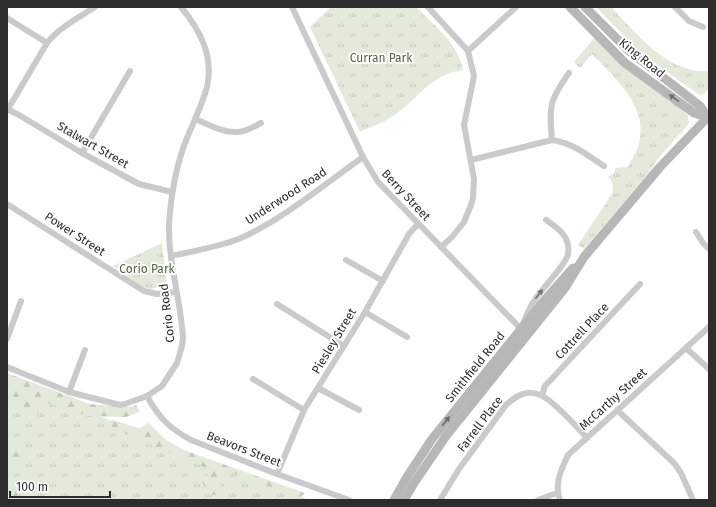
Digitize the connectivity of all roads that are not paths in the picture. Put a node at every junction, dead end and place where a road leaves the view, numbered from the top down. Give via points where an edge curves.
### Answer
1 (95, 7) edge
2 (181, 7) edge
3 (292, 7) edge
4 (428, 7) edge
5 (516, 7) edge
6 (570, 7) edge
7 (585, 7) edge
8 (675, 7) edge
9 (7, 18) edge
10 (703, 27) dead end
11 (47, 43) junction
12 (468, 51) junction
13 (130, 71) dead end
14 (569, 73) dead end
15 (8, 109) edge
16 (708, 117) edge
17 (195, 119) junction
18 (261, 123) dead end
19 (552, 140) junction
20 (82, 153) junction
21 (362, 157) junction
22 (471, 160) junction
23 (604, 166) dead end
24 (172, 192) junction
25 (7, 204) edge
26 (546, 220) dead end
27 (418, 224) junction
28 (696, 232) dead end
29 (441, 247) junction
30 (709, 249) edge
31 (171, 256) junction
32 (584, 257) junction
33 (567, 259) junction
34 (346, 260) dead end
35 (575, 265) junction
36 (383, 281) junction
37 (568, 283) junction
38 (640, 284) dead end
39 (176, 292) junction
40 (21, 301) dead end
41 (277, 304) dead end
42 (365, 312) junction
43 (709, 327) edge
44 (521, 329) junction
45 (407, 337) dead end
46 (7, 339) edge
47 (344, 346) junction
48 (686, 348) junction
49 (85, 350) dead end
50 (7, 367) edge
51 (709, 369) edge
52 (253, 379) dead end
53 (490, 382) junction
54 (318, 388) junction
55 (69, 392) junction
56 (542, 395) junction
57 (147, 396) junction
58 (304, 410) junction
59 (359, 410) dead end
60 (617, 410) junction
61 (446, 436) junction
62 (587, 438) junction
63 (277, 474) junction
64 (557, 493) junction
65 (349, 500) edge
66 (394, 500) edge
67 (399, 500) edge
68 (404, 500) edge
69 (440, 500) edge
70 (538, 500) edge
71 (560, 500) edge
72 (692, 500) edge

1 - 11 street via 58,31
2 - 17 street, Corio Road via 200,33 207,56 207,87
3 - 21 street, Berry Street
4 - 12 street
5 - 12 street
16 -> 6 main road, King Road via 694,113 625,63
7 - 16 main road, King Road via 628,50 700,106
8 - 10 street via 689,21
9 - 11 street
11 - 15 street
12 - 22 street via 474,76 464,125
13 - 20 street
14 - 19 street via 557,90 551,106
15 - 20 street, Stalwart Street
16 - 32 main road, Smithfield Road via 660,167
17 - 18 street via 223,130 236,132
17 - 24 street, Corio Road via 180,159
19 - 22 street
19 - 23 street via 576,147
20 - 24 street, Stalwart Street via 139,184
21 - 27 street, Berry Street via 378,182
21 - 31 street, Underwood Road via 258,230 223,244
22 - 29 street via 474,179 471,205 464,222
24 - 31 street, Corio Road via 169,225
25 - 39 street, Power Street via 144,291 157,294
26 - 33 street via 559,229 566,239 569,250
27 - 29 street, Berry Street
27 - 36 street, Piesley Street via 409,234
28 - 30 street
29 - 44 street, Berry Street
31 - 39 street, Corio Road
32 - 35 main road, Smithfield Road
32 - 37 main road, Smithfield Road
33 - 35 street
44 -> 33 street via 535,300
34 - 36 street
35 - 44 main road, Smithfield Road
36 - 42 street, Piesley Street
37 - 44 main road via 528,326
37 - 53 main road, Smithfield Road
38 - 56 street, Cottrell Place via 546,386
39 - 57 street, Corio Road via 182,330 180,354 162,386
40 - 46 street
41 - 47 street
42 - 45 street
42 - 47 street, Piesley Street
43 - 48 street, McCarthy Street
44 - 53 main road via 520,336
66 -> 44 main road, Smithfield Road via 432,439
47 - 54 street, Piesley Street
48 - 51 street
48 - 60 street, McCarthy Street
49 - 55 street
50 - 55 street, Corio Road
52 - 58 street
53 - 61 main road, Smithfield Road
54 - 58 street, Piesley Street
54 - 59 street
55 - 57 street, Corio Road via 120,405
56 - 62 street
56 - 69 street, Farrell Place via 522,394 514,397 506,405 459,469
57 - 63 street, Beavors Street via 159,416 179,434
58 - 63 street, Piesley Street
60 - 62 street, McCarthy Street
60 - 72 street via 674,463
61 - 67 main road via 429,451
61 - 68 main road, Smithfield Road
62 - 64 street, McCarthy Street via 568,455 561,469
63 - 65 street, Beavors Street
64 - 70 street
64 - 71 street

